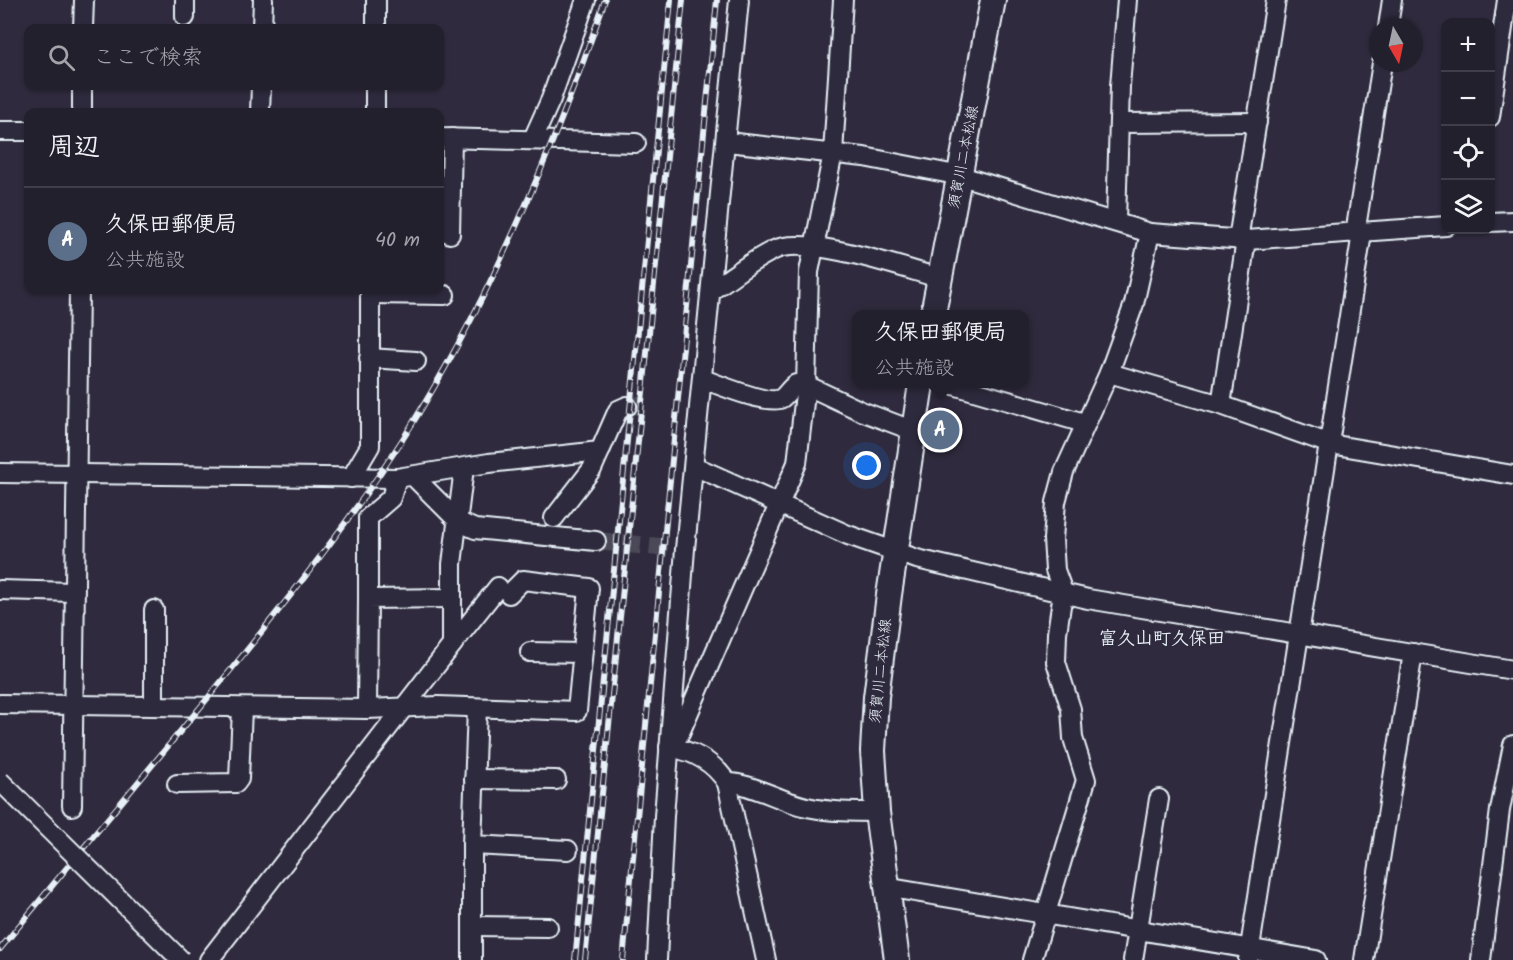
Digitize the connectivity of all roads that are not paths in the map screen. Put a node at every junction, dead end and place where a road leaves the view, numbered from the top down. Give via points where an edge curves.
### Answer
1 (84, 0) edge
2 (263, 0) edge
3 (376, 0) edge
4 (586, 0) edge
5 (739, 0) edge
6 (843, 0) edge
7 (993, 0) edge
8 (1126, 0) edge
9 (1276, 0) edge
10 (1392, 0) edge
11 (1507, 0) edge
12 (1389, 18) edge
13 (84, 24) edge
14 (262, 24) edge
15 (376, 24) edge
16 (1381, 72) edge
17 (1495, 88) edge
18 (82, 90) edge
19 (261, 90) edge
20 (375, 90) edge
21 (82, 108) edge
22 (260, 108) edge
23 (375, 108) edge
24 (1257, 122) junction
25 (1120, 123) junction
26 (0, 131) edge
27 (24, 131) edge
28 (446, 138) edge
29 (533, 139) junction
30 (727, 142) junction
31 (636, 143) dead end
32 (833, 153) junction
33 (961, 176) junction
34 (1116, 221) junction
35 (1513, 221) edge
36 (1495, 222) edge
37 (1441, 226) edge
38 (1150, 233) junction
39 (1359, 233) junction
40 (450, 234) dead end
41 (1242, 240) junction
42 (815, 246) junction
43 (939, 278) junction
44 (712, 290) junction
45 (79, 294) edge
46 (370, 294) edge
47 (419, 294) edge
48 (444, 295) dead end
49 (934, 310) edge
50 (369, 358) junction
51 (416, 361) dead end
52 (1109, 373) junction
53 (703, 379) junction
54 (806, 385) junction
55 (920, 388) edge
56 (964, 388) edge
57 (627, 405) dead end
58 (1221, 405) junction
59 (1084, 423) junction
60 (914, 431) junction
61 (1330, 444) junction
62 (600, 451) junction
63 (694, 466) junction
64 (464, 468) junction
65 (0, 473) edge
66 (75, 474) junction
67 (1513, 476) edge
68 (405, 477) junction
69 (351, 478) junction
70 (779, 505) junction
71 (555, 518) dead end
72 (459, 522) junction
73 (596, 541) tunnel mouth
74 (896, 553) junction
75 (0, 590) edge
76 (74, 592) junction
77 (1063, 592) junction
78 (452, 598) junction
79 (368, 599) junction
80 (154, 610) dead end
81 (1300, 636) junction
82 (452, 645) junction
83 (530, 652) dead end
84 (582, 653) junction
85 (1413, 653) junction
86 (1513, 670) edge
87 (0, 704) edge
88 (74, 706) junction
89 (154, 706) junction
90 (403, 707) junction
91 (242, 708) junction
92 (477, 708) junction
93 (367, 709) junction
94 (1513, 745) edge
95 (669, 747) junction
96 (474, 778) junction
97 (556, 780) dead end
98 (0, 781) edge
99 (727, 783) junction
100 (177, 784) dead end
101 (1159, 799) dead end
102 (72, 806) dead end
103 (877, 813) junction
104 (472, 845) junction
105 (568, 850) dead end
106 (885, 887) junction
107 (1044, 916) junction
108 (472, 926) junction
109 (548, 927) dead end
110 (1137, 930) junction
111 (1249, 955) edge
112 (181, 960) edge
113 (210, 960) edge
114 (472, 960) edge
115 (657, 960) edge
116 (766, 960) edge
117 (897, 960) edge
118 (1032, 960) edge
119 (1133, 960) edge
120 (1317, 960) edge
121 (1364, 960) edge
122 (1481, 960) edge

1 - 13 street
2 - 14 street
3 - 15 street
4 - 29 street via 552,99
5 - 30 street
6 - 32 street
7 - 33 main road, 須賀川二本松線
8 - 25 street
9 - 24 street
10 - 12 street
11 - 17 street
16 - 39 street
18 - 21 street
19 - 22 street
20 - 23 street
24 - 25 street
24 - 41 street
25 - 34 street
26 - 27 street
28 - 29 street
28 - 40 street
29 - 31 street
30 - 32 street
30 - 44 street
32 - 33 street
32 - 42 street
33 - 34 street via 1039,202
33 - 43 main road, 須賀川二本松線
34 - 38 street
35 - 36 street
37 - 39 street
38 - 41 street
38 - 52 street via 1134,304
39 - 41 street
39 - 61 street
41 - 58 street
42 - 43 street
42 - 44 street via 791,244 774,249
42 - 54 street via 809,272
43 - 49 main road, 須賀川二本松線
44 - 53 street
45 - 66 street
46 - 50 street
47 - 48 street
50 - 51 street
50 - 69 street via 370,446
52 - 58 street
52 - 59 street
53 - 54 street via 774,399 782,398 796,384
53 - 63 street
54 - 60 street
54 - 70 street via 797,463
55 - 60 main road, 須賀川二本松線
56 - 59 street
57 - 62 street via 618,410
58 - 61 street
59 - 77 street via 1056,502 1055,570
60 - 74 main road, 須賀川二本松線
61 - 67 street
61 - 81 street
62 - 64 street
62 - 71 street via 592,469
63 - 70 street
63 - 95 street
64 - 68 street
64 - 72 street
65 - 66 street
66 - 69 street
66 - 76 street
68 - 69 street
68 - 72 street
68 - 79 street via 391,498 368,518
70 - 74 street
70 - 95 street via 679,735
72 - 73 street via 475,529
72 - 78 street via 454,536
74 - 77 street
74 - 103 main road, 須賀川二本松線 via 876,697 873,751
75 - 76 street
76 - 88 street
77 - 81 street
77 - 107 street via 1056,662 1086,780
78 - 79 street
78 - 82 street
79 - 93 street
80 - 89 street
81 - 85 street
81 - 111 street
82 - 84 street via 504,591 523,580 589,588
82 - 90 street
83 - 84 street
84 - 92 street via 577,711
85 - 86 street
85 - 121 street
87 - 88 street
88 - 89 street
88 - 102 street
89 - 91 street
90 - 92 street
90 - 93 street
90 - 113 street
91 - 93 street
91 - 100 street via 236,783
92 - 96 street
94 - 122 street via 1500,810
95 - 99 street via 688,751 710,763
95 - 115 street
96 - 97 street
96 - 104 street
98 - 112 street, bridge
99 - 103 street via 737,782 806,807
99 - 116 street
101 - 110 street
103 - 106 main road, 須賀川二本松線
104 - 105 street
104 - 108 street
106 - 107 street
106 - 117 main road, 須賀川二本松線
107 - 110 street
107 - 118 street
108 - 109 street
108 - 114 street
110 - 111 street
110 - 119 street
111 - 120 street

